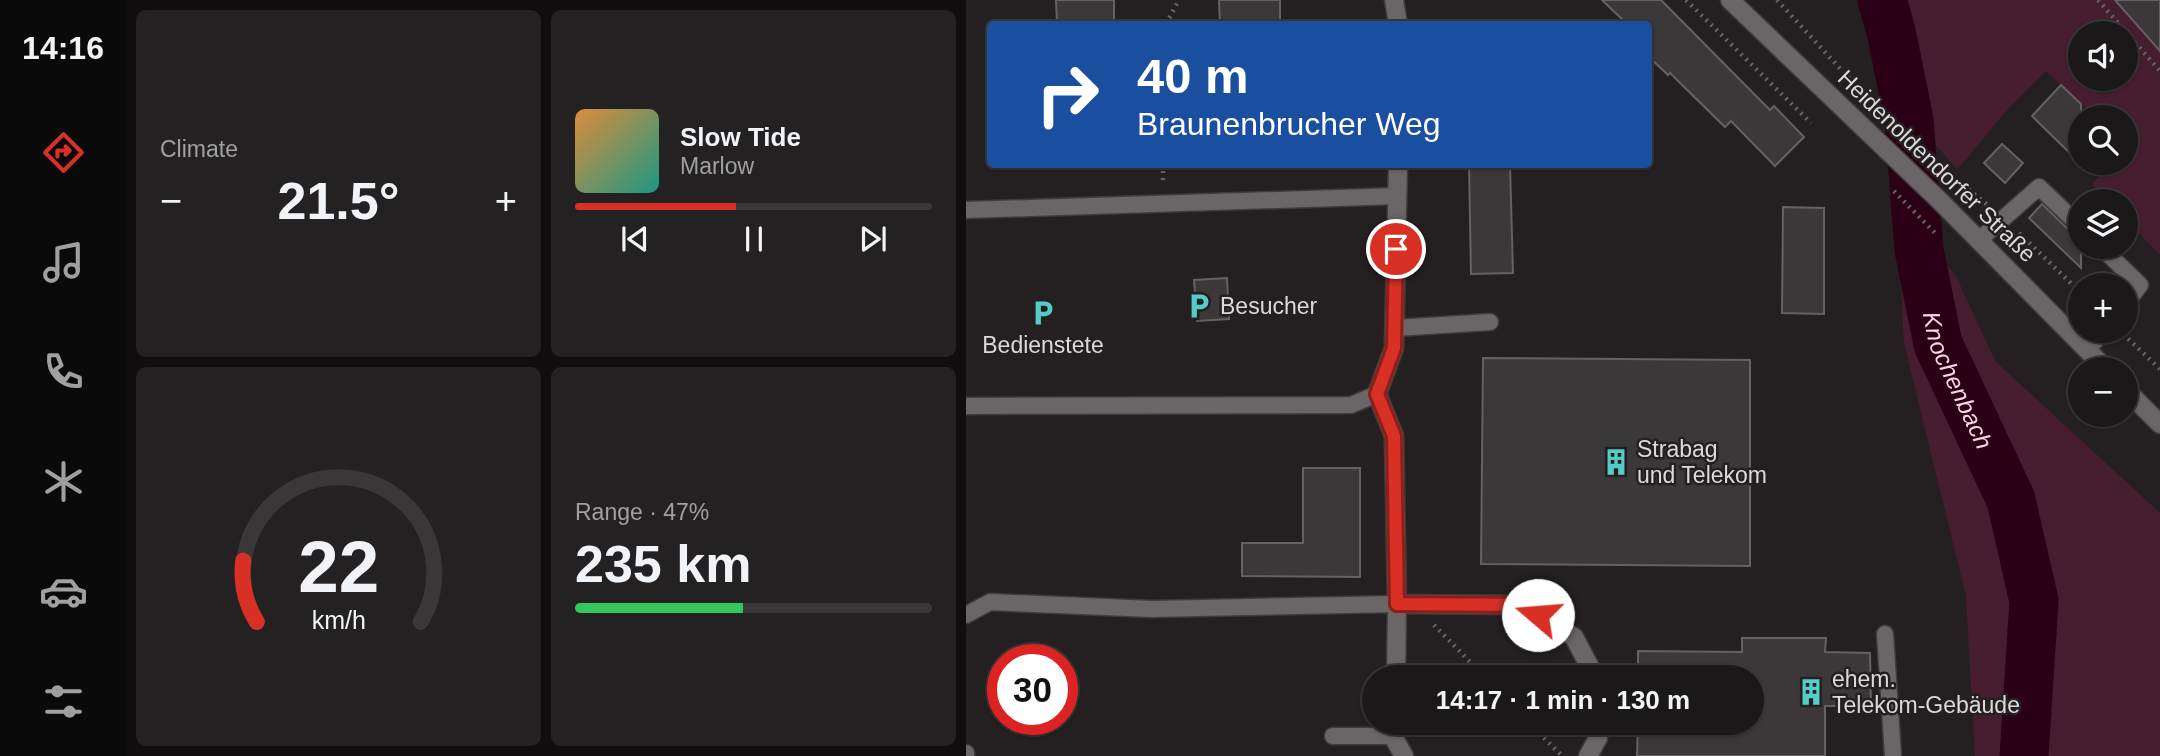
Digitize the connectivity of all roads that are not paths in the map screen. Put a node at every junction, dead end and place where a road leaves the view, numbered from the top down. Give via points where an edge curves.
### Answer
1 (1394, 0) edge
2 (1730, 0) edge
3 (1398, 21) edge
4 (1398, 168) edge
5 (1398, 196) junction
6 (966, 209) edge
7 (2068, 215) edge
8 (1979, 240) junction
9 (2113, 259) edge
10 (2128, 273) edge
11 (1490, 322) dead end
12 (1395, 328) junction
13 (2093, 343) edge
14 (2087, 350) junction
15 (2094, 357) edge
16 (1377, 394) junction
17 (2138, 402) edge
18 (966, 406) edge
19 (2160, 424) edge
20 (1397, 604) junction
21 (966, 615) edge
22 (1885, 634) dead end
23 (1396, 665) edge
24 (1589, 665) edge
25 (1362, 733) edge
26 (1395, 735) edge
27 (1598, 735) edge
28 (1333, 736) dead end
29 (1404, 756) edge
30 (1588, 756) edge
31 (1893, 756) edge

1 - 3 street
2 - 8 street, Heidenoldendorfer Straße
4 - 5 street
5 - 6 lane
5 - 12 street
7 - 8 lane via 2039,187
8 - 14 street, Heidenoldendorfer Straße
9 - 10 lane
11 - 12 lane
12 - 16 street via 1394,348
13 - 14 lane
14 - 15 street, Heidenoldendorfer Straße
16 - 18 lane via 1350,405
16 - 20 street via 1394,436
17 - 19 street
20 - 21 lane via 1152,610 990,602
20 - 23 street
20 - 24 street via 1520,605 1574,637
22 - 31 lane
25 - 28 lane
26 - 29 street
27 - 30 street

